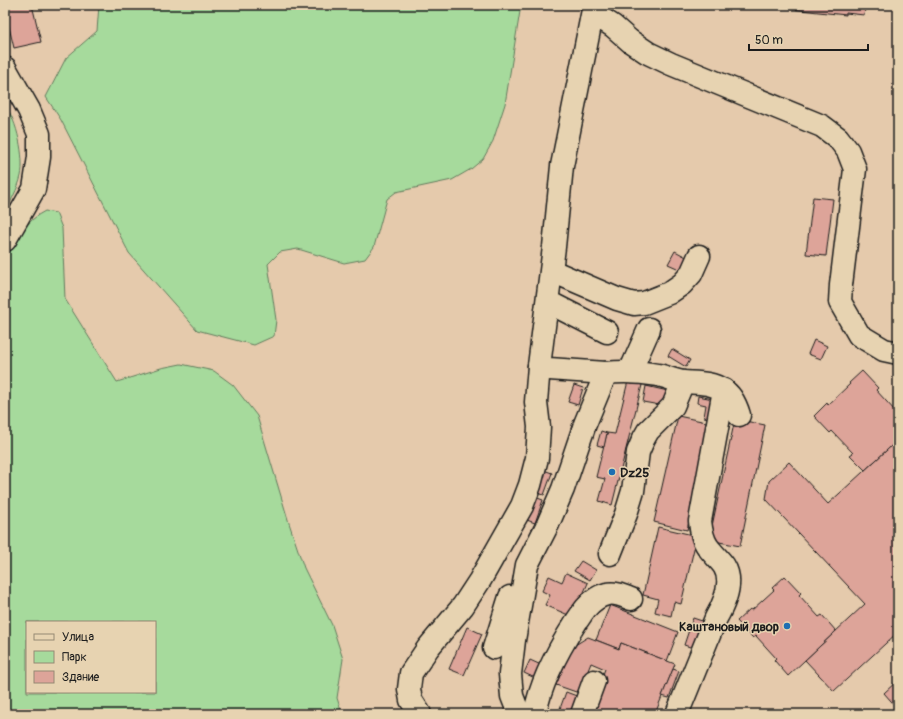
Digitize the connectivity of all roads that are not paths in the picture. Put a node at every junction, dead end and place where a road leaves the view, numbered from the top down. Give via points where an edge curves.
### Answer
1 (593, 9) edge
2 (5, 68) edge
3 (5, 240) edge
4 (698, 256) dead end
5 (552, 271) junction
6 (548, 304) junction
7 (649, 329) dead end
8 (607, 332) dead end
9 (898, 353) edge
10 (539, 366) junction
11 (632, 372) junction
12 (606, 373) junction
13 (683, 382) junction
14 (724, 390) junction
15 (739, 415) dead end
16 (498, 549) junction
17 (610, 554) dead end
18 (525, 575) junction
19 (631, 599) dead end
20 (494, 648) dead end
21 (594, 681) dead end
22 (420, 714) edge
23 (519, 714) edge
24 (535, 714) edge
25 (582, 714) edge
26 (677, 714) edge

1 - 5 street via 562,166
1 - 9 street via 648,53 822,126 838,138 848,150 855,169 840,302 859,335 884,350
2 - 3 street via 29,110 39,134 39,157 34,189
4 - 5 street via 691,274 682,284 644,304 617,299
5 - 6 street
6 - 8 street
6 - 10 street
7 - 11 street
10 - 12 street
10 - 16 street via 536,402 539,427 537,458 522,506
11 - 12 street
11 - 13 street
12 - 18 street via 563,489
13 - 14 street via 708,383
13 - 17 street via 673,406 648,431 638,452 633,491
14 - 15 street via 733,400
14 - 26 street via 700,521 705,542 725,567 727,588 723,604
16 - 18 street
16 - 22 street via 463,606 411,673 411,700
18 - 20 street via 511,594
18 - 23 street via 510,674 512,696
19 - 24 street via 618,594 608,594 596,598 586,607 564,641 542,688
21 - 25 street

